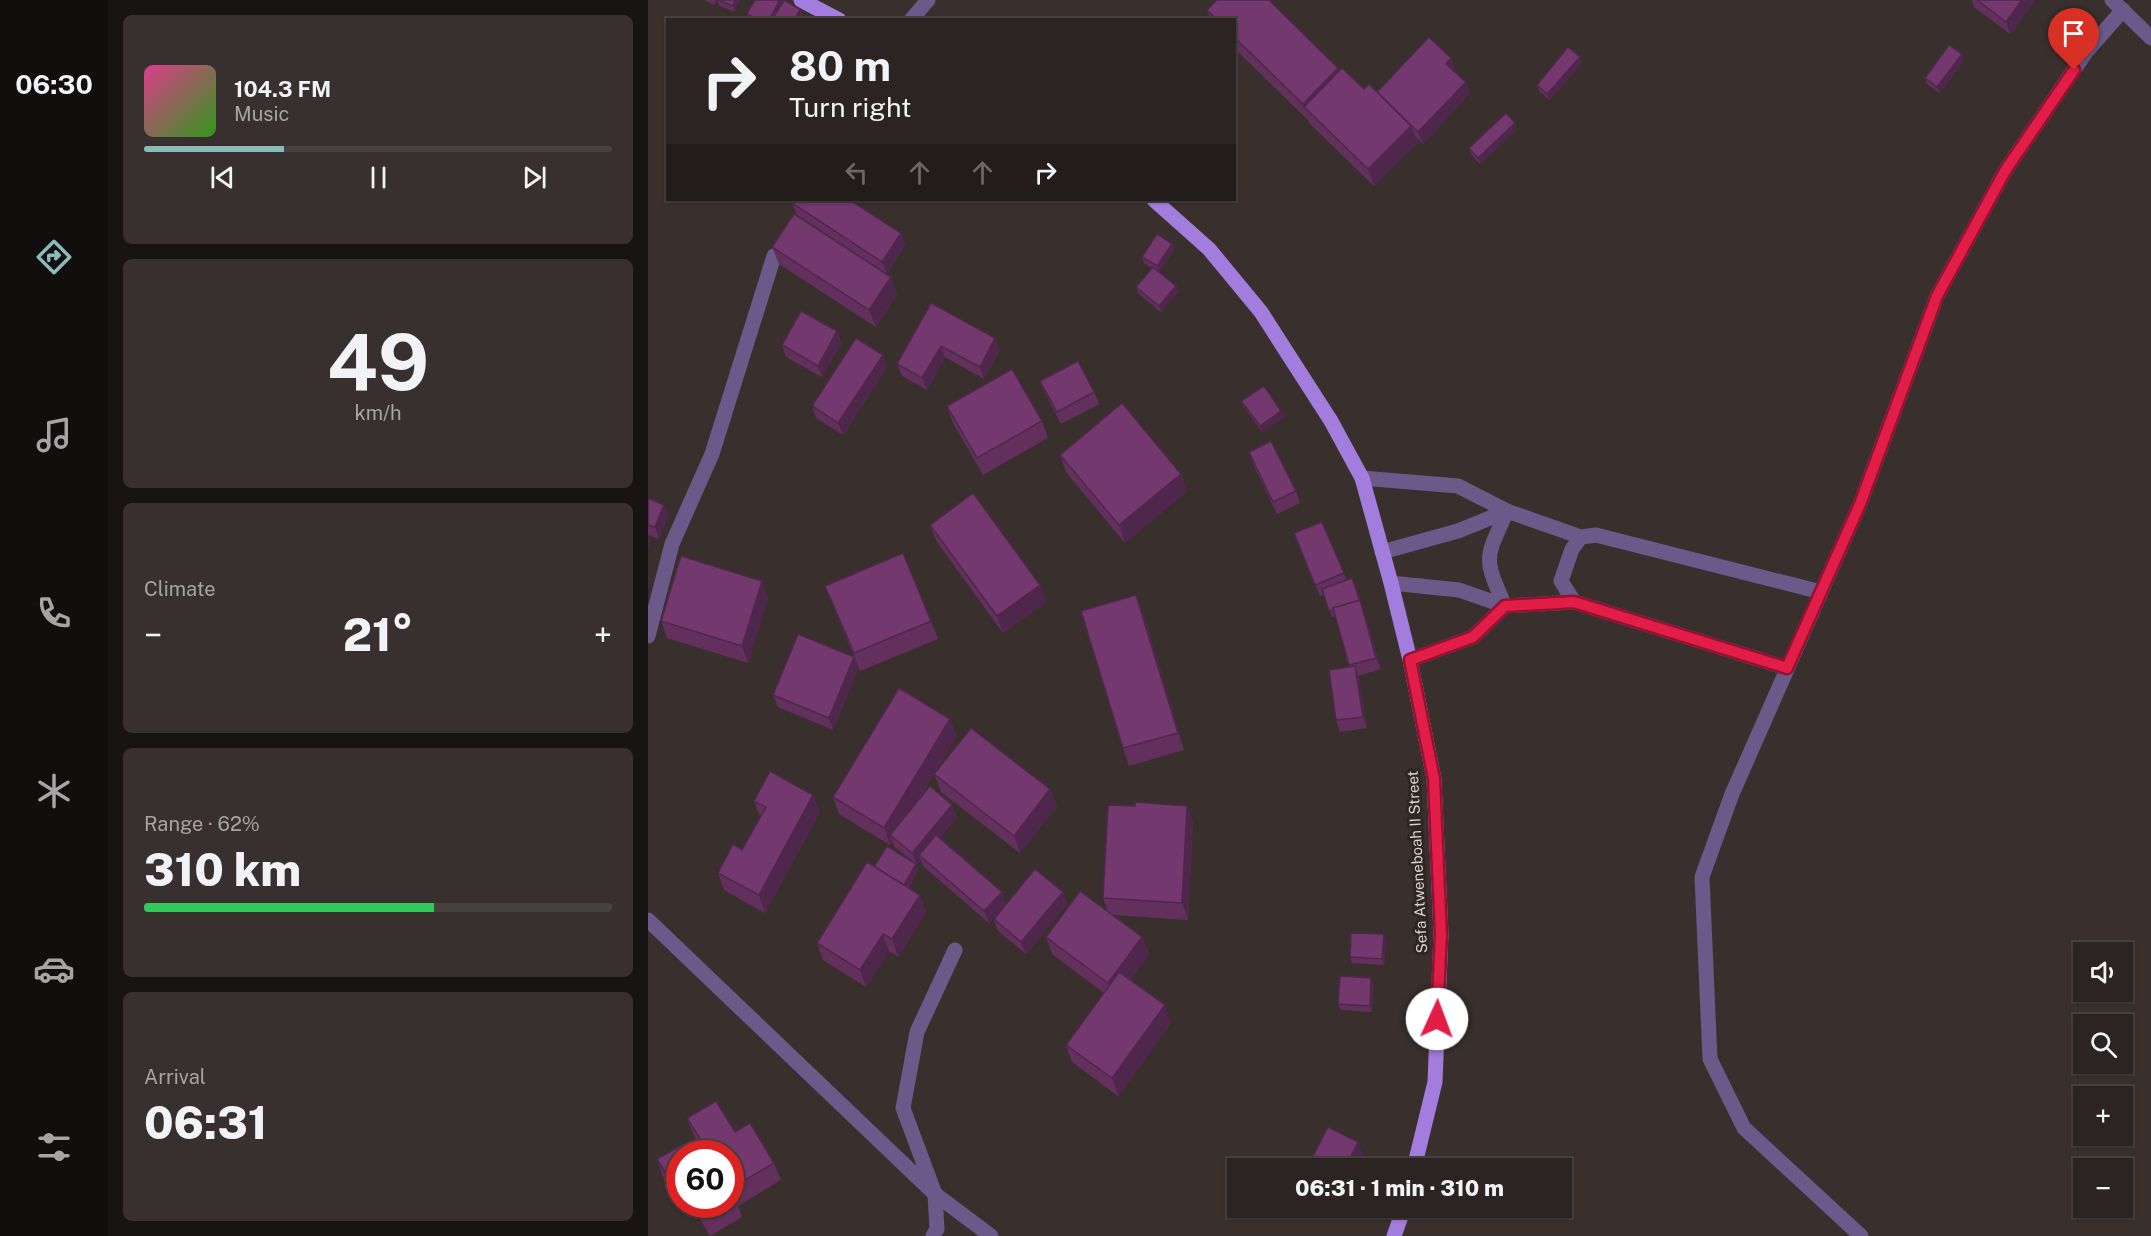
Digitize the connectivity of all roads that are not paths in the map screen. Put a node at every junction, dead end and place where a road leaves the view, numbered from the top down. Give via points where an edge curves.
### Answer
1 (801, 0) edge
2 (928, 0) edge
3 (2118, 5) edge
4 (835, 18) edge
5 (913, 18) edge
6 (2151, 38) edge
7 (1155, 201) edge
8 (774, 256) edge
9 (1362, 478) junction
10 (1507, 511) junction
11 (1581, 537) junction
12 (1382, 552) junction
13 (1391, 583) junction
14 (1821, 592) junction
15 (1574, 602) junction
16 (1505, 606) junction
17 (648, 636) edge
18 (1410, 660) junction
19 (1787, 668) junction
20 (648, 920) edge
21 (955, 950) dead end
22 (1416, 1158) edge
23 (935, 1194) junction
24 (1400, 1218) edge
25 (933, 1236) edge
26 (991, 1236) edge
27 (1394, 1236) edge
28 (1861, 1236) edge

1 - 4 main road
2 - 5 street
3 - 6 street
3 - 14 street via 2005,171 1937,296 1860,504
7 - 9 main road, Sefa Atweneboah II Street via 1209,249 1262,312
8 - 17 street via 712,454 672,544
9 - 10 street via 1458,486
9 - 12 main road, Sefa Atweneboah II Street
10 - 11 street
10 - 12 street via 1458,531
10 - 16 street via 1488,552 1489,569
11 - 14 street via 1596,535
11 - 15 street via 1572,549 1561,581
12 - 13 main road, Sefa Atweneboah II Street
13 - 16 street via 1459,590
13 - 18 main road, Sefa Atweneboah II Street
14 - 19 street
15 - 16 street
15 - 19 street
16 - 18 street via 1473,637
18 - 22 main road, Sefa Atweneboah II Street via 1434,779 1441,934 1435,1082
19 - 28 street via 1732,794 1702,877 1710,1059 1744,1128
20 - 23 street
21 - 23 street via 917,1032 903,1108
23 - 25 street via 937,1229
23 - 26 street
24 - 27 main road

